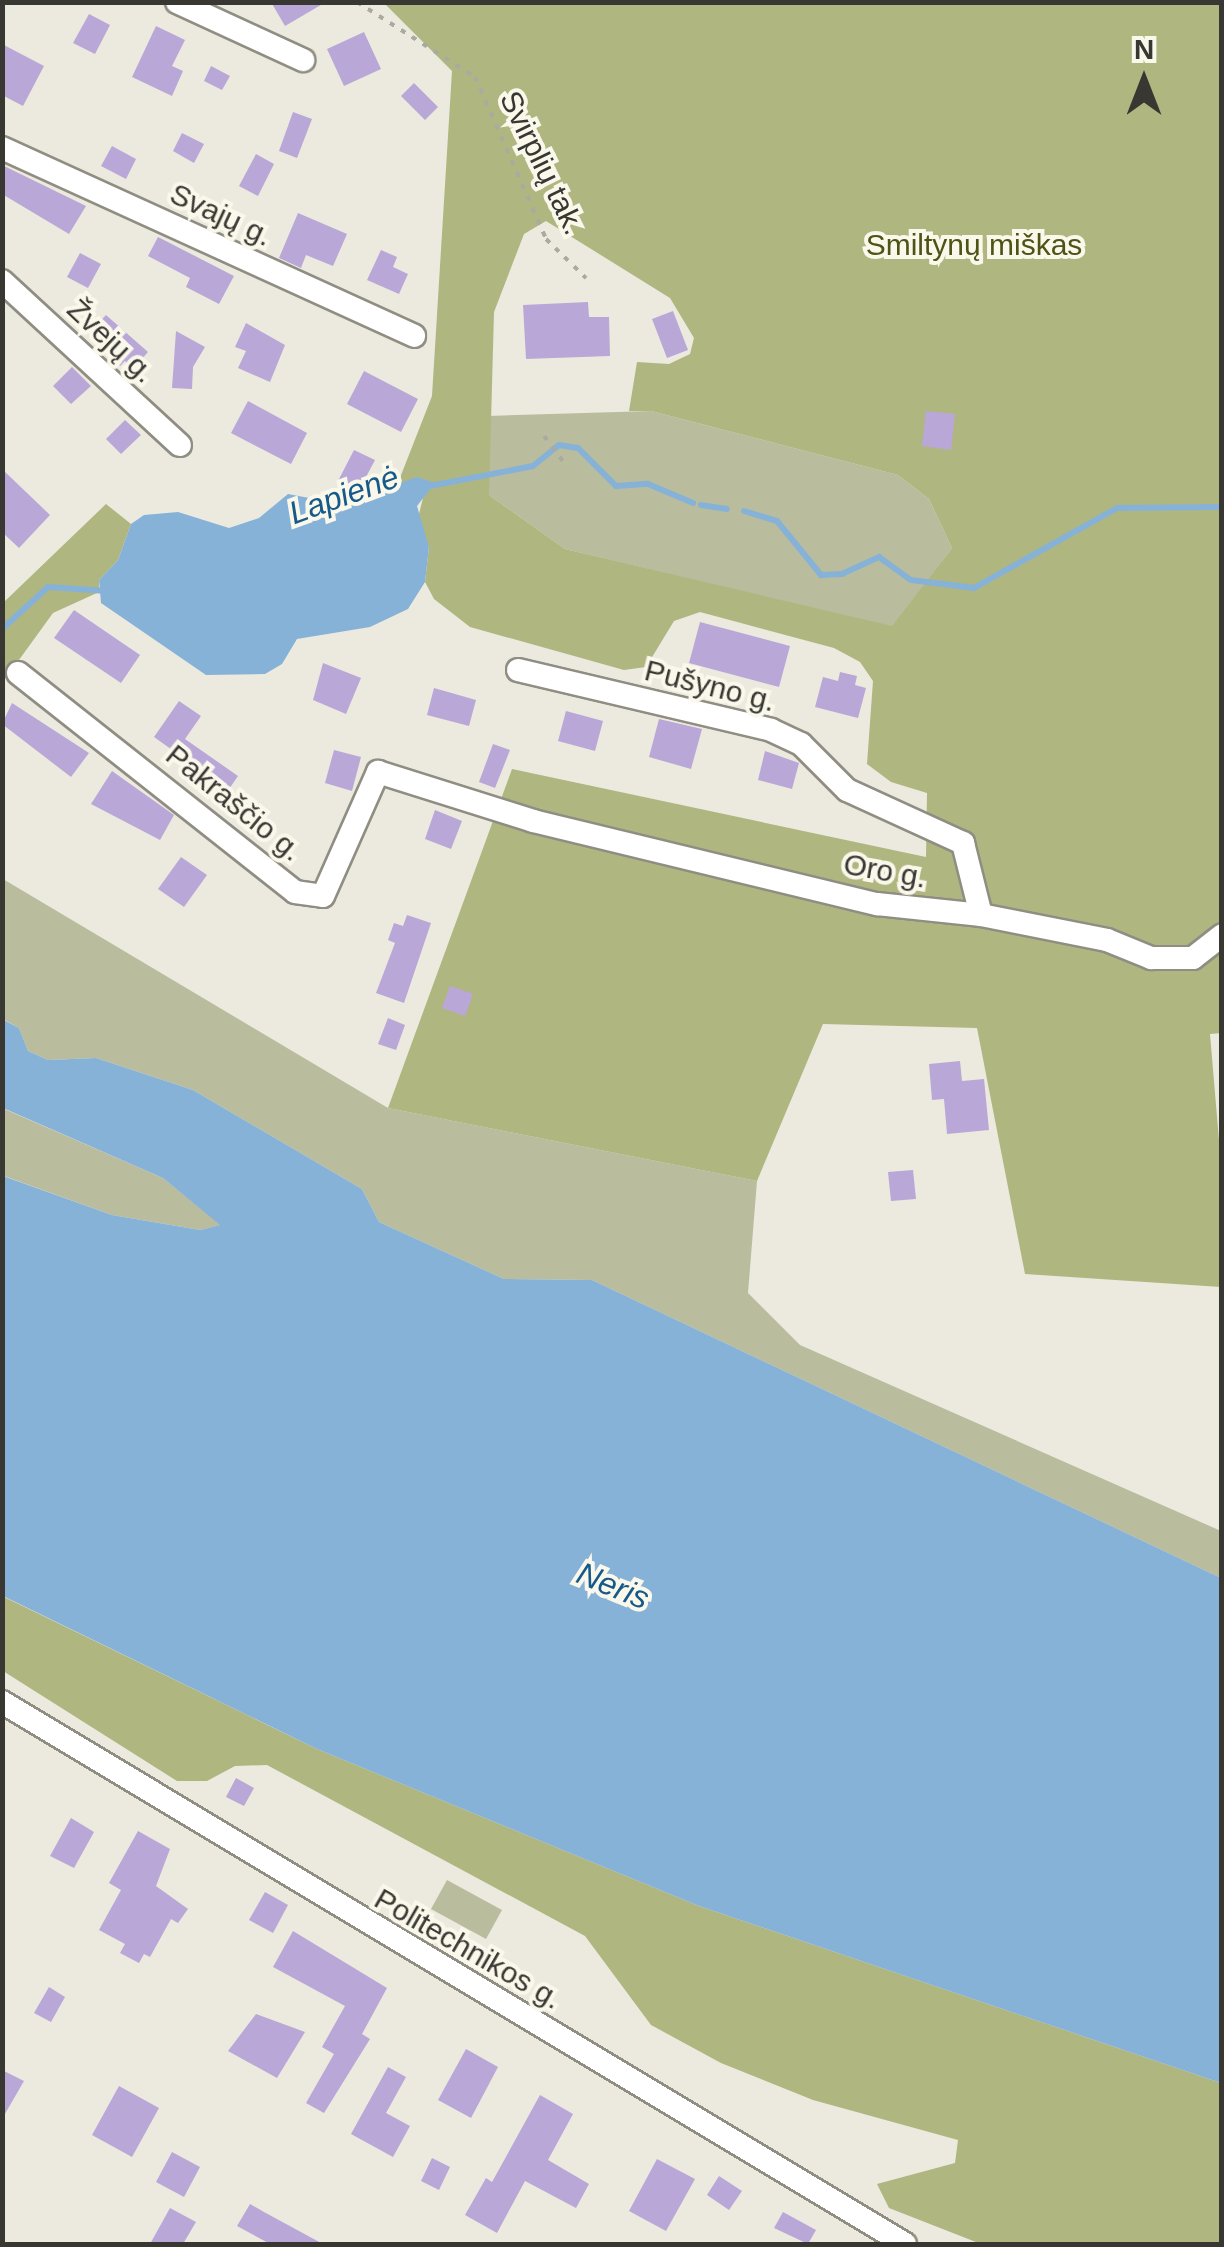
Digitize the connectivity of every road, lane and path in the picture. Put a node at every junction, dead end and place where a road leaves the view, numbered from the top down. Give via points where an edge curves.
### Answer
1 (177, 2) edge
2 (357, 2) edge
3 (303, 60) dead end
4 (2, 148) edge
5 (586, 278) dead end
6 (2, 281) edge
7 (414, 336) dead end
8 (544, 436) dead end
9 (180, 445) dead end
10 (565, 464) dead end
11 (518, 670) dead end
12 (18, 673) dead end
13 (533, 821) joint
14 (981, 915) junction
15 (1222, 935) edge
16 (2, 1702) edge
17 (905, 2244) edge

1 - 3 street
2 - 5 path, Svirplių tak. via 475,77 546,238
4 - 7 street, Svajų g.
6 - 9 street, Žvejų g.
8 - 10 path
11 - 14 street, Pušyno g. via 771,730 801,744 847,790 963,843
12 - 13 street, Pakraščio g. via 296,892 323,896 378,772
13 - 14 street, Oro g. via 878,904
14 - 15 street, Oro g. via 1107,940 1151,958 1193,958
16 - 17 street, Politechnikos g.

